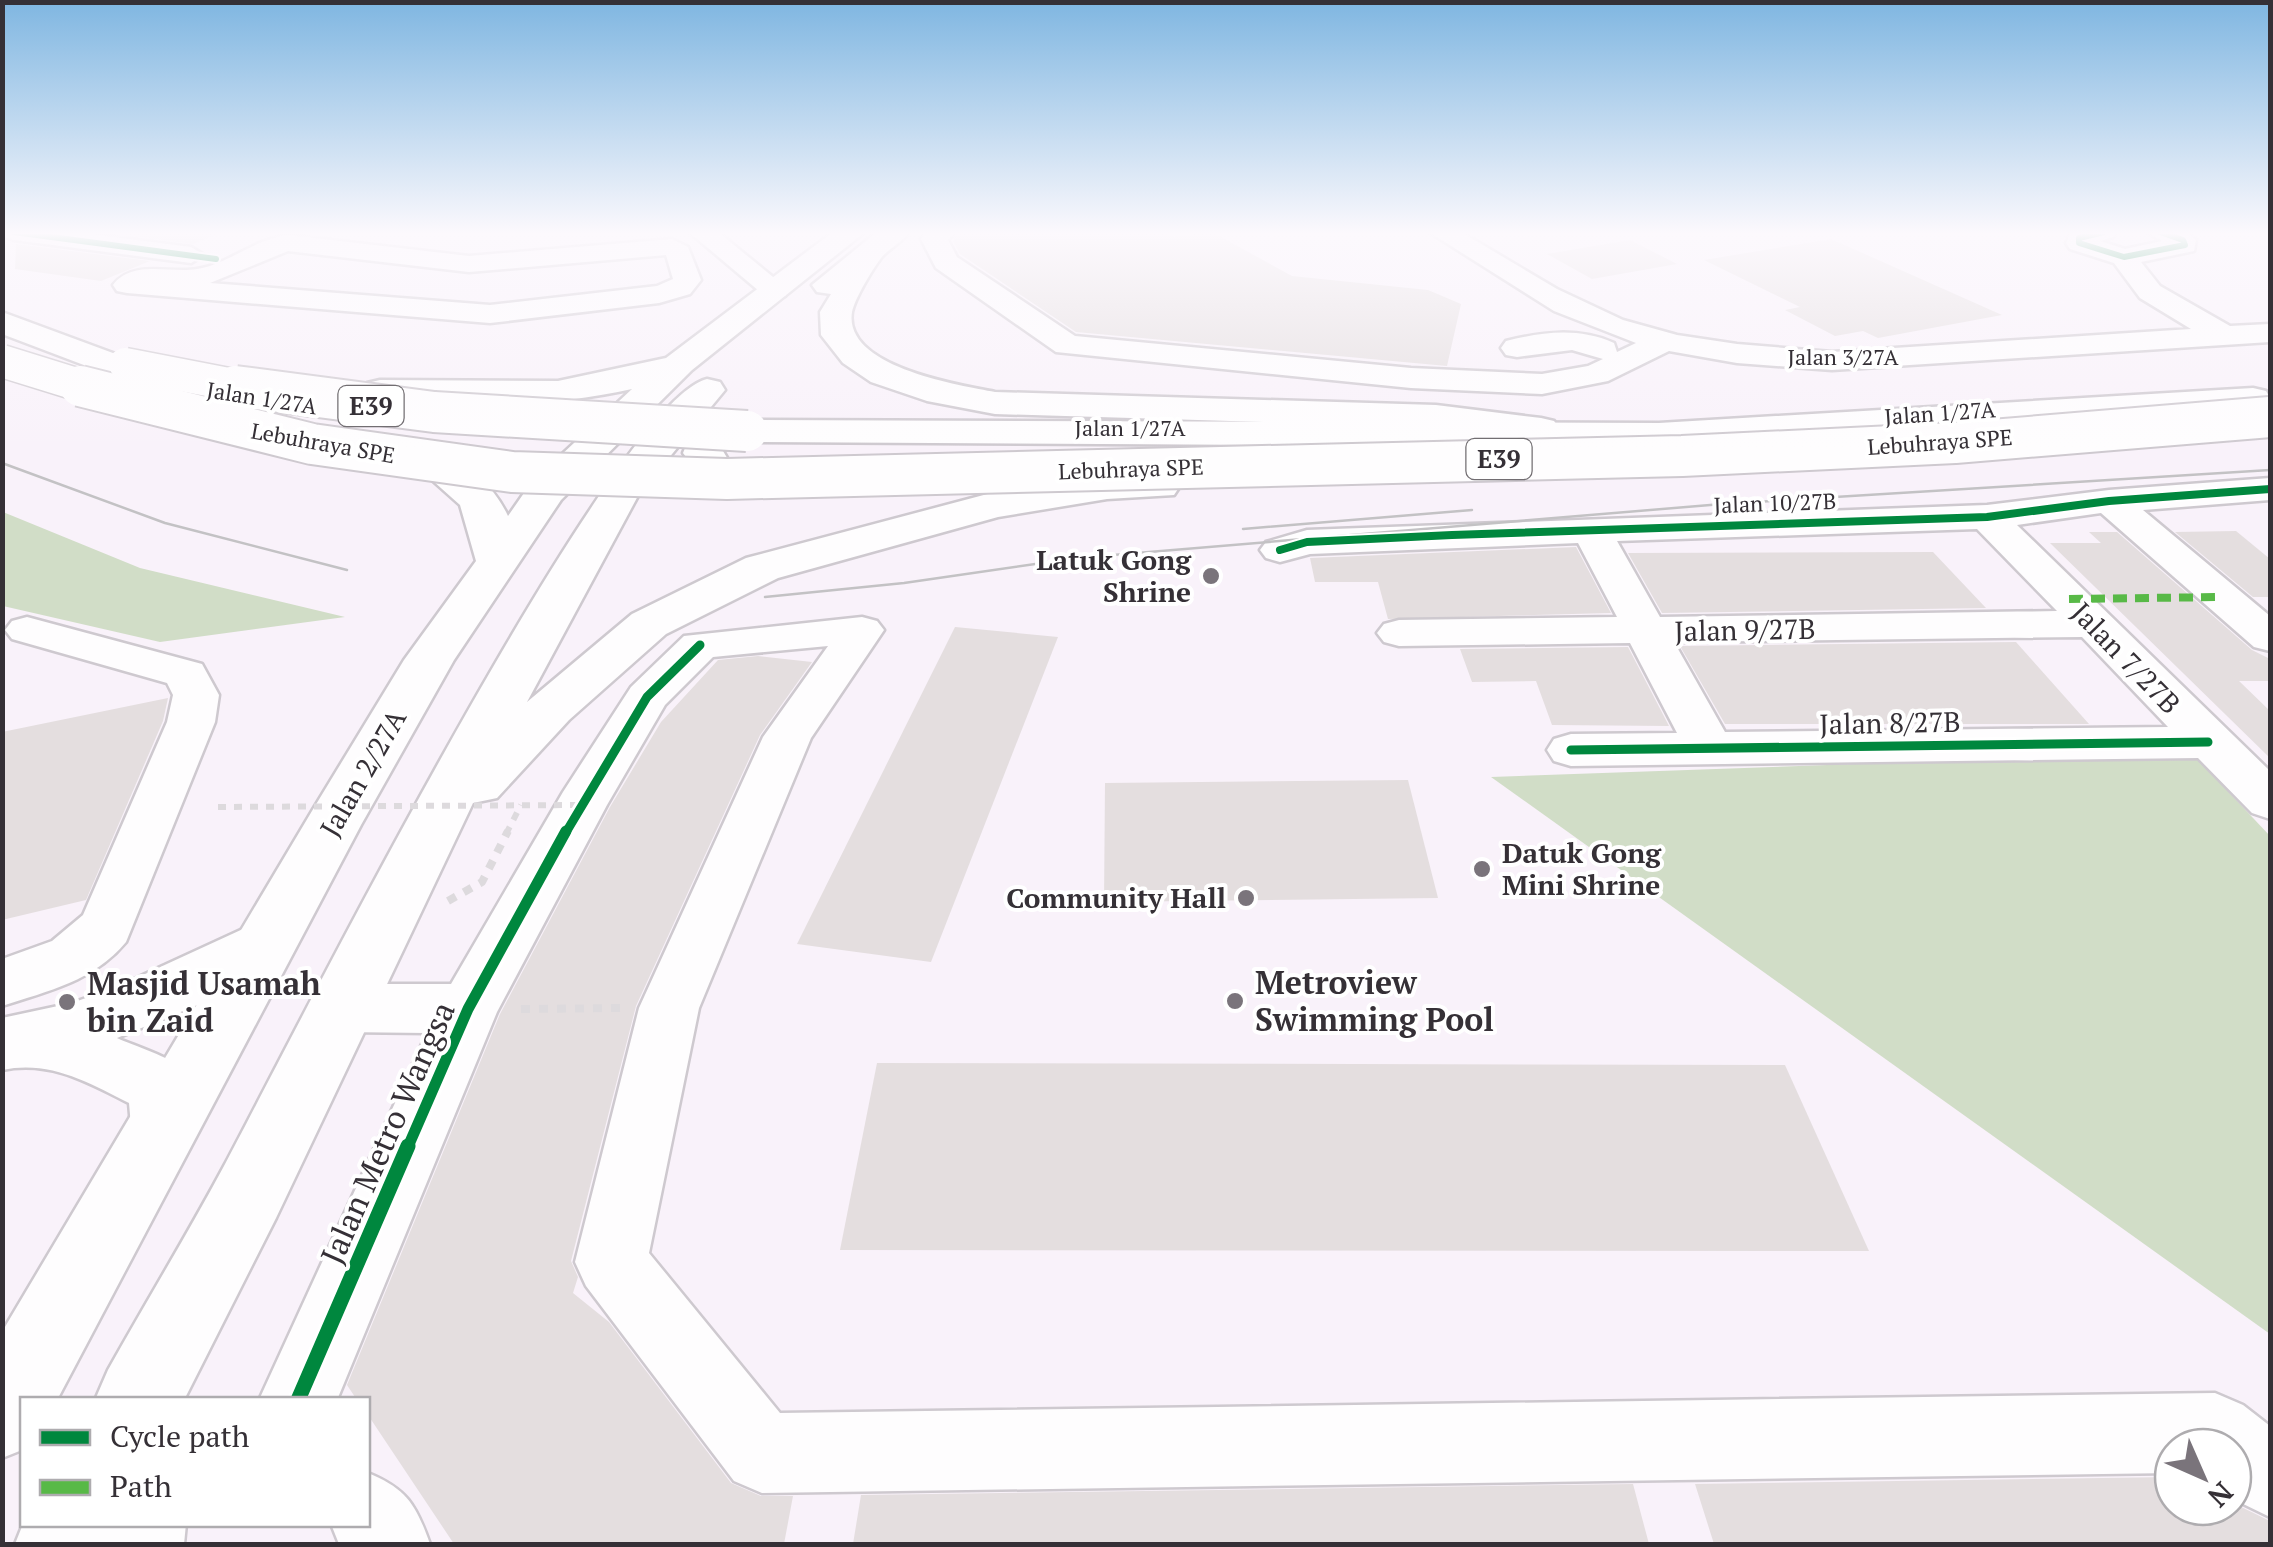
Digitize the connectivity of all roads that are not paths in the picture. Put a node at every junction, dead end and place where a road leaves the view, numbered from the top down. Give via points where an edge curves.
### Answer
1 (398, 304) edge
2 (573, 304) edge
3 (757, 304) edge
4 (799, 304) edge
5 (840, 304) edge
6 (1008, 304) edge
7 (1510, 304) edge
8 (1566, 304) edge
9 (2171, 304) edge
10 (2, 325) edge
11 (2270, 333) edge
12 (2224, 336) junction
13 (1653, 337) junction
14 (1570, 339) junction
15 (1517, 348) dead end
16 (1603, 350) junction
17 (2, 361) edge
18 (680, 363) junction
19 (1446, 368) dead end
20 (2, 371) edge
21 (192, 387) junction
22 (2270, 395) edge
23 (2270, 417) edge
24 (2270, 425) edge
25 (738, 427) junction
26 (1541, 429) junction
27 (643, 437) junction
28 (424, 456) junction
29 (579, 459) junction
30 (710, 461) junction
31 (1562, 472) junction
32 (2264, 495) edge
33 (2110, 502) junction
34 (1987, 517) junction
35 (1590, 529) junction
36 (1280, 550) dead end
37 (498, 561) junction
38 (2091, 624) junction
39 (27, 630) dead end
40 (1648, 632) junction
41 (1399, 634) dead end
42 (2270, 638) edge
43 (2208, 742) junction
44 (1708, 748) junction
45 (1571, 750) dead end
46 (2270, 811) edge
47 (423, 841) junction
48 (268, 939) junction
49 (2, 984) edge
50 (342, 1008) junction
51 (468, 1010) junction
52 (18, 1042) edge
53 (164, 1126) junction
54 (249, 1193) junction
55 (140, 1397) edge
56 (181, 1397) edge
57 (299, 1397) edge
58 (2, 1415) edge
59 (2153, 1435) edge
60 (370, 1517) edge
61 (388, 1544) edge

1 - 2 street via 490,314
3 - 18 main road
4 - 27 main road
5 - 26 main road via 838,335 855,356 927,390 995,402 1436,416
6 - 13 street via 1067,345 1411,378 1542,384 1597,374
7 - 14 street
8 - 13 street, Jalan 3/27A
9 - 12 street
10 - 21 main road, Jalan 1/27A
10 - 22 main road, Lebuhraya SPE / E39, bridge via 129,366 371,406 747,430 1659,435
11 - 12 street, Jalan 3/27A
12 - 13 street, Jalan 3/27A via 1832,361
13 - 16 street
14 - 15 street
14 - 16 street
16 - 19 street via 1514,374
17 - 23 main road, Lebuhraya SPE / E39, bridge via 312,444 512,472 727,480 1682,456 1955,443
18 - 21 main road via 554,395
18 - 27 main road
20 - 28 main road, Jalan 1/27A via 159,421 296,448
21 - 27 main road, Jalan 1/27A via 370,414
22 - 26 main road, Jalan 1/27A via 1704,428
24 - 31 main road, Jalan 1/27A
25 - 26 main road, Jalan 1/27A
25 - 27 main road, Jalan 1/27A
25 - 30 main road via 703,446
27 - 29 main road, Jalan 1/27A
27 - 30 main road, Jalan 1/27A
27 - 47 main road via 620,492
28 - 29 main road, Jalan 1/27A
28 - 37 main road via 480,496
29 - 37 main road, Jalan 2/27A via 546,492
30 - 31 main road, Jalan 1/27A
31 - 47 main road via 1107,487 995,505 762,568 649,624 551,708
32 - 33 street, Jalan 10/27B
33 - 34 street, Jalan 10/27B
33 - 42 street
34 - 35 street, Jalan 10/27B
34 - 38 street, Jalan 7/27B
35 - 36 street, Jalan 10/27B via 1306,542
35 - 40 street
37 - 48 main road, Jalan 2/27A via 429,660
38 - 40 street, Jalan 9/27B
38 - 43 street, Jalan 7/27B
39 - 49 street via 186,674 196,695 191,722 106,928 91,948 64,963
40 - 41 street, Jalan 9/27B
40 - 44 street
43 - 44 street, Jalan 8/27B
43 - 46 street, Jalan 7/27B
44 - 45 street, Jalan 8/27B
47 - 50 main road
48 - 52 street via 172,988
48 - 53 main road, Jalan 2/27A
50 - 51 street
50 - 54 main road
51 - 57 street, Jalan Metro Wangsa
51 - 59 street, Jalan Metro Wangsa via 647,697 700,645 862,630 787,737 669,1008 611,1262 762,1453
52 - 53 street via 81,1050 159,1087
53 - 58 main road, Jalan 2/27A
54 - 55 main road
54 - 56 main road
60 - 61 street

